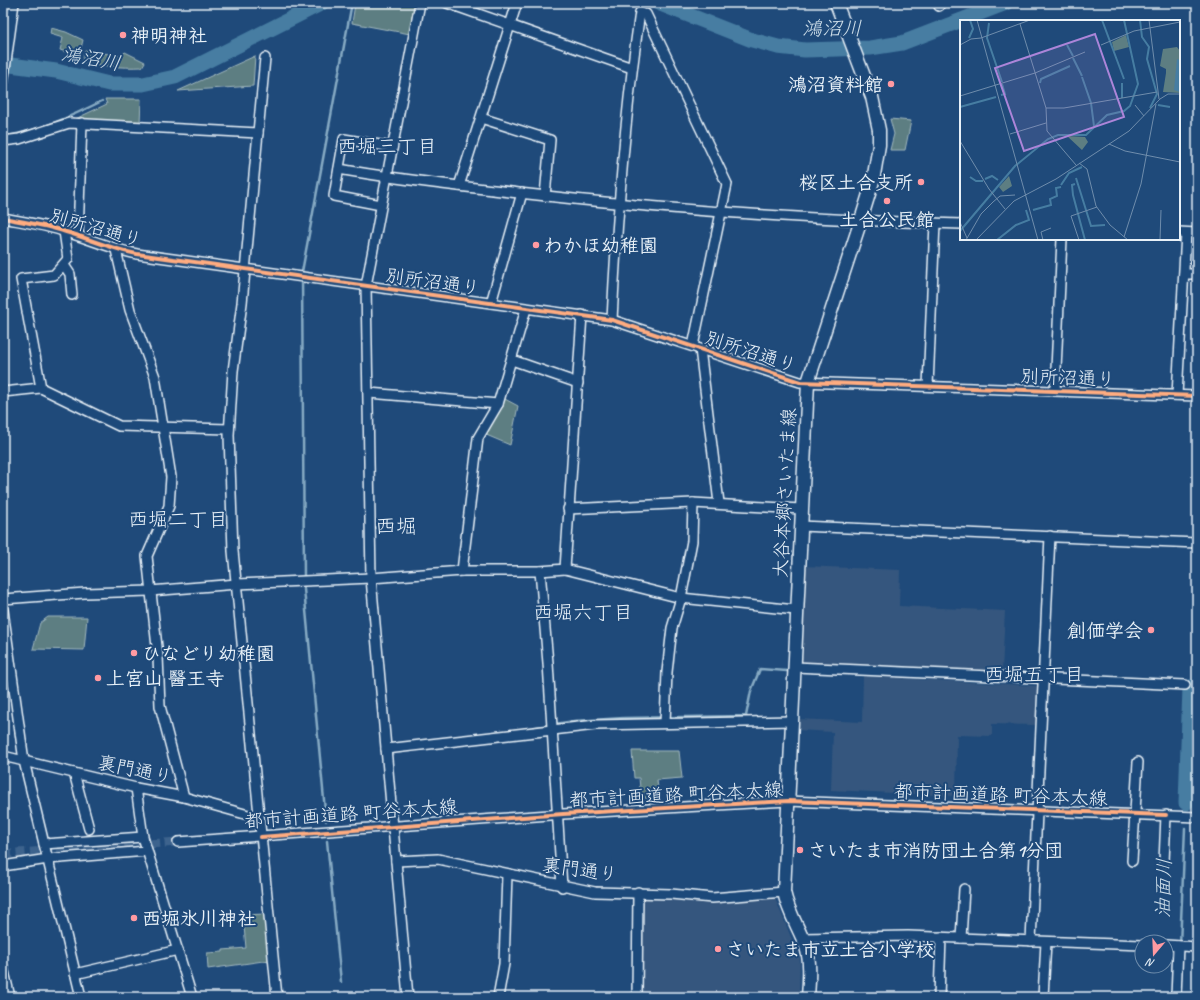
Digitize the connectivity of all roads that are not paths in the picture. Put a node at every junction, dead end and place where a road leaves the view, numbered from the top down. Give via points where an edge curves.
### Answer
1 (14, 3) edge
2 (420, 3) edge
3 (446, 3) edge
4 (518, 3) edge
5 (836, 3) edge
6 (511, 25) junction
7 (265, 58) dead end
8 (632, 68) junction
9 (3, 81) edge
10 (481, 118) junction
11 (82, 124) junction
12 (258, 133) junction
13 (3, 141) edge
14 (392, 147) junction
15 (339, 169) junction
16 (386, 177) junction
17 (459, 186) junction
18 (522, 193) junction
19 (545, 196) junction
20 (381, 205) junction
21 (618, 205) junction
22 (721, 211) junction
23 (3, 218) edge
24 (861, 220) junction
25 (935, 223) junction
26 (960, 224) edge
27 (64, 231) junction
28 (1183, 232) edge
29 (1197, 233) edge
30 (78, 235) junction
31 (1062, 240) edge
32 (116, 250) junction
33 (64, 265) junction
34 (245, 270) junction
35 (1184, 274) junction
36 (1197, 274) edge
37 (366, 286) junction
38 (72, 295) dead end
39 (491, 303) junction
40 (526, 308) junction
41 (582, 315) junction
42 (612, 320) junction
43 (697, 348) junction
44 (512, 360) junction
45 (808, 382) junction
46 (578, 383) junction
47 (928, 386) junction
48 (41, 388) junction
49 (1054, 391) junction
50 (3, 392) edge
51 (368, 393) junction
52 (1177, 395) junction
53 (1197, 396) edge
54 (498, 404) junction
55 (164, 428) junction
56 (229, 429) junction
57 (693, 503) junction
58 (719, 503) junction
59 (568, 509) junction
60 (801, 509) junction
61 (800, 526) junction
62 (1050, 536) junction
63 (1197, 543) edge
64 (565, 569) junction
65 (462, 571) junction
66 (540, 571) junction
67 (371, 578) junction
68 (237, 584) junction
69 (150, 592) junction
70 (681, 598) junction
71 (3, 599) edge
72 (3, 610) edge
73 (796, 610) junction
74 (795, 667) junction
75 (1043, 678) junction
76 (1185, 685) dead end
77 (665, 720) junction
78 (792, 721) junction
79 (552, 727) junction
80 (386, 749) junction
81 (3, 756) edge
82 (24, 761) junction
83 (1138, 762) dead end
84 (74, 773) junction
85 (136, 788) junction
86 (184, 797) junction
87 (788, 801) junction
88 (1038, 810) junction
89 (1135, 814) junction
90 (557, 815) junction
91 (1166, 815) junction
92 (1197, 817) edge
93 (259, 818) junction
94 (393, 826) junction
95 (89, 829) dead end
96 (261, 836) junction
97 (143, 837) junction
98 (178, 842) tunnel mouth
99 (44, 844) junction
100 (147, 851) junction
101 (48, 859) junction
102 (396, 861) junction
103 (1132, 861) dead end
104 (1164, 862) dead end
105 (3, 866) edge
106 (507, 874) junction
107 (562, 887) junction
108 (964, 889) dead end
109 (638, 892) junction
110 (784, 892) junction
111 (941, 937) junction
112 (802, 938) junction
113 (961, 938) junction
114 (1031, 942) junction
115 (1046, 942) junction
116 (1134, 945) edge
117 (1174, 946) edge
118 (1179, 946) junction
119 (1197, 947) edge
120 (178, 950) junction
121 (3, 967) edge
122 (75, 974) junction
123 (10, 997) edge
124 (81, 997) edge
125 (192, 997) edge
126 (277, 997) edge
127 (408, 997) edge
128 (498, 997) edge
129 (637, 997) edge
130 (808, 997) edge
131 (939, 997) edge
132 (1043, 997) edge
133 (1176, 997) edge

1 - 9 street
2 - 14 street
3 - 6 street
4 - 6 street
5 - 24 main road, 大谷本郷さいたま線 via 872,97 879,130 876,163
6 - 8 street
6 - 10 street
7 - 12 street
8 - 21 street
8 - 22 street via 643,13 727,184
10 - 17 street
10 - 19 street via 550,140
11 - 12 street
11 - 13 street via 69,123 18,139
11 - 30 street
12 - 34 street
14 - 15 street via 344,138
14 - 16 street
15 - 16 street
15 - 20 street via 334,196
16 - 17 street
16 - 20 street
17 - 18 street
18 - 19 street
18 - 39 street
19 - 21 street
20 - 37 street
21 - 22 street
21 - 42 street
22 - 24 street
22 - 43 street
23 - 27 street, 別所沼通り
24 - 25 street
24 - 45 main road, 大谷本郷さいたま線
25 - 26 street
25 - 47 street
27 - 30 street, 別所沼通り
27 - 33 street via 68,259
28 - 29 street
28 - 35 street
30 - 32 street, 別所沼通り
31 - 49 street
32 - 34 street, 別所沼通り
32 - 55 street via 130,310 155,377
33 - 38 street via 70,274
33 - 48 street via 54,275 21,279
34 - 37 street, 別所沼通り
34 - 56 street
35 - 36 street
35 - 52 street
37 - 39 street, 別所沼通り
37 - 51 street
39 - 40 street, 別所沼通り
40 - 41 street, 別所沼通り
40 - 44 street
41 - 42 street, 別所沼通り
41 - 46 street
42 - 43 street, 別所沼通り
43 - 45 street, 別所沼通り via 800,382
43 - 58 street
44 - 46 street
44 - 54 street
45 - 47 street, 別所沼通り
45 - 60 main road, 大谷本郷さいたま線
46 - 59 street
47 - 49 street, 別所沼通り
48 - 50 street
48 - 55 street via 119,426
49 - 52 street, 別所沼通り
51 - 54 street
51 - 67 street
52 - 53 street, 別所沼通り
54 - 65 street via 478,438
55 - 56 street
55 - 69 street via 171,477 169,506 147,556
56 - 68 street via 233,551
57 - 58 street
57 - 59 street
57 - 70 street via 692,541
58 - 60 street
59 - 64 street
60 - 61 main road, 大谷本郷さいたま線
61 - 62 street
61 - 73 main road, 大谷本郷さいたま線
62 - 63 street
62 - 75 street
64 - 66 street
64 - 70 street
65 - 66 street
65 - 67 street
66 - 79 street
67 - 68 street
67 - 80 street
68 - 69 street
68 - 93 street
69 - 71 street via 85,593
69 - 86 street via 158,656 160,706
70 - 73 street
70 - 77 street via 671,635
72 - 82 street
73 - 74 main road, 大谷本郷さいたま線
74 - 75 street
74 - 78 main road, 大谷本郷さいたま線
75 - 76 street
75 - 88 street
77 - 78 street
77 - 79 street
78 - 87 main road, 大谷本郷さいたま線
79 - 80 street
79 - 90 street
80 - 94 street
81 - 82 street, 裏門通り
82 - 84 street, 裏門通り
82 - 99 street
83 - 89 street
84 - 85 street, 裏門通り
84 - 95 street
85 - 86 street, 裏門通り
85 - 97 street
86 - 93 street, 裏門通り
87 - 88 street, 都市計画道路 町谷本太線
87 - 90 street, 都市計画道路 町谷本太線
87 - 110 main road, 大谷本郷さいたま線
88 - 89 street, 都市計画道路 町谷本太線
88 - 114 street
89 - 91 street, 都市計画道路 町谷本太線
89 - 103 street
90 - 94 street, 都市計画道路 町谷本太線
90 - 107 street
91 - 92 street, 都市計画道路 町谷本太線
91 - 104 street
93 - 96 street
94 - 96 street, 都市計画道路 町谷本太線
94 - 102 street
96 - 98 street, 都市計画道路 町谷本太線
96 - 126 street
97 - 99 street
97 - 100 street
99 - 101 street
100 - 101 street
100 - 120 street
101 - 105 street
101 - 122 street
102 - 106 street, 裏門通り via 438,859
102 - 127 street
106 - 107 street, 裏門通り
106 - 128 street via 504,964
107 - 109 street, 裏門通り via 595,892
108 - 113 street
109 - 110 street, 裏門通り via 712,898
109 - 129 street
110 - 112 main road, 大谷本郷さいたま線 via 786,904
111 - 112 street
111 - 113 street
111 - 131 street
112 - 130 main road, 大谷本郷さいたま線 via 808,958
113 - 114 street
114 - 115 street
115 - 116 street
115 - 132 street
117 - 118 street
118 - 119 street
118 - 133 street
120 - 122 street
120 - 125 street
121 - 123 street
122 - 124 street

